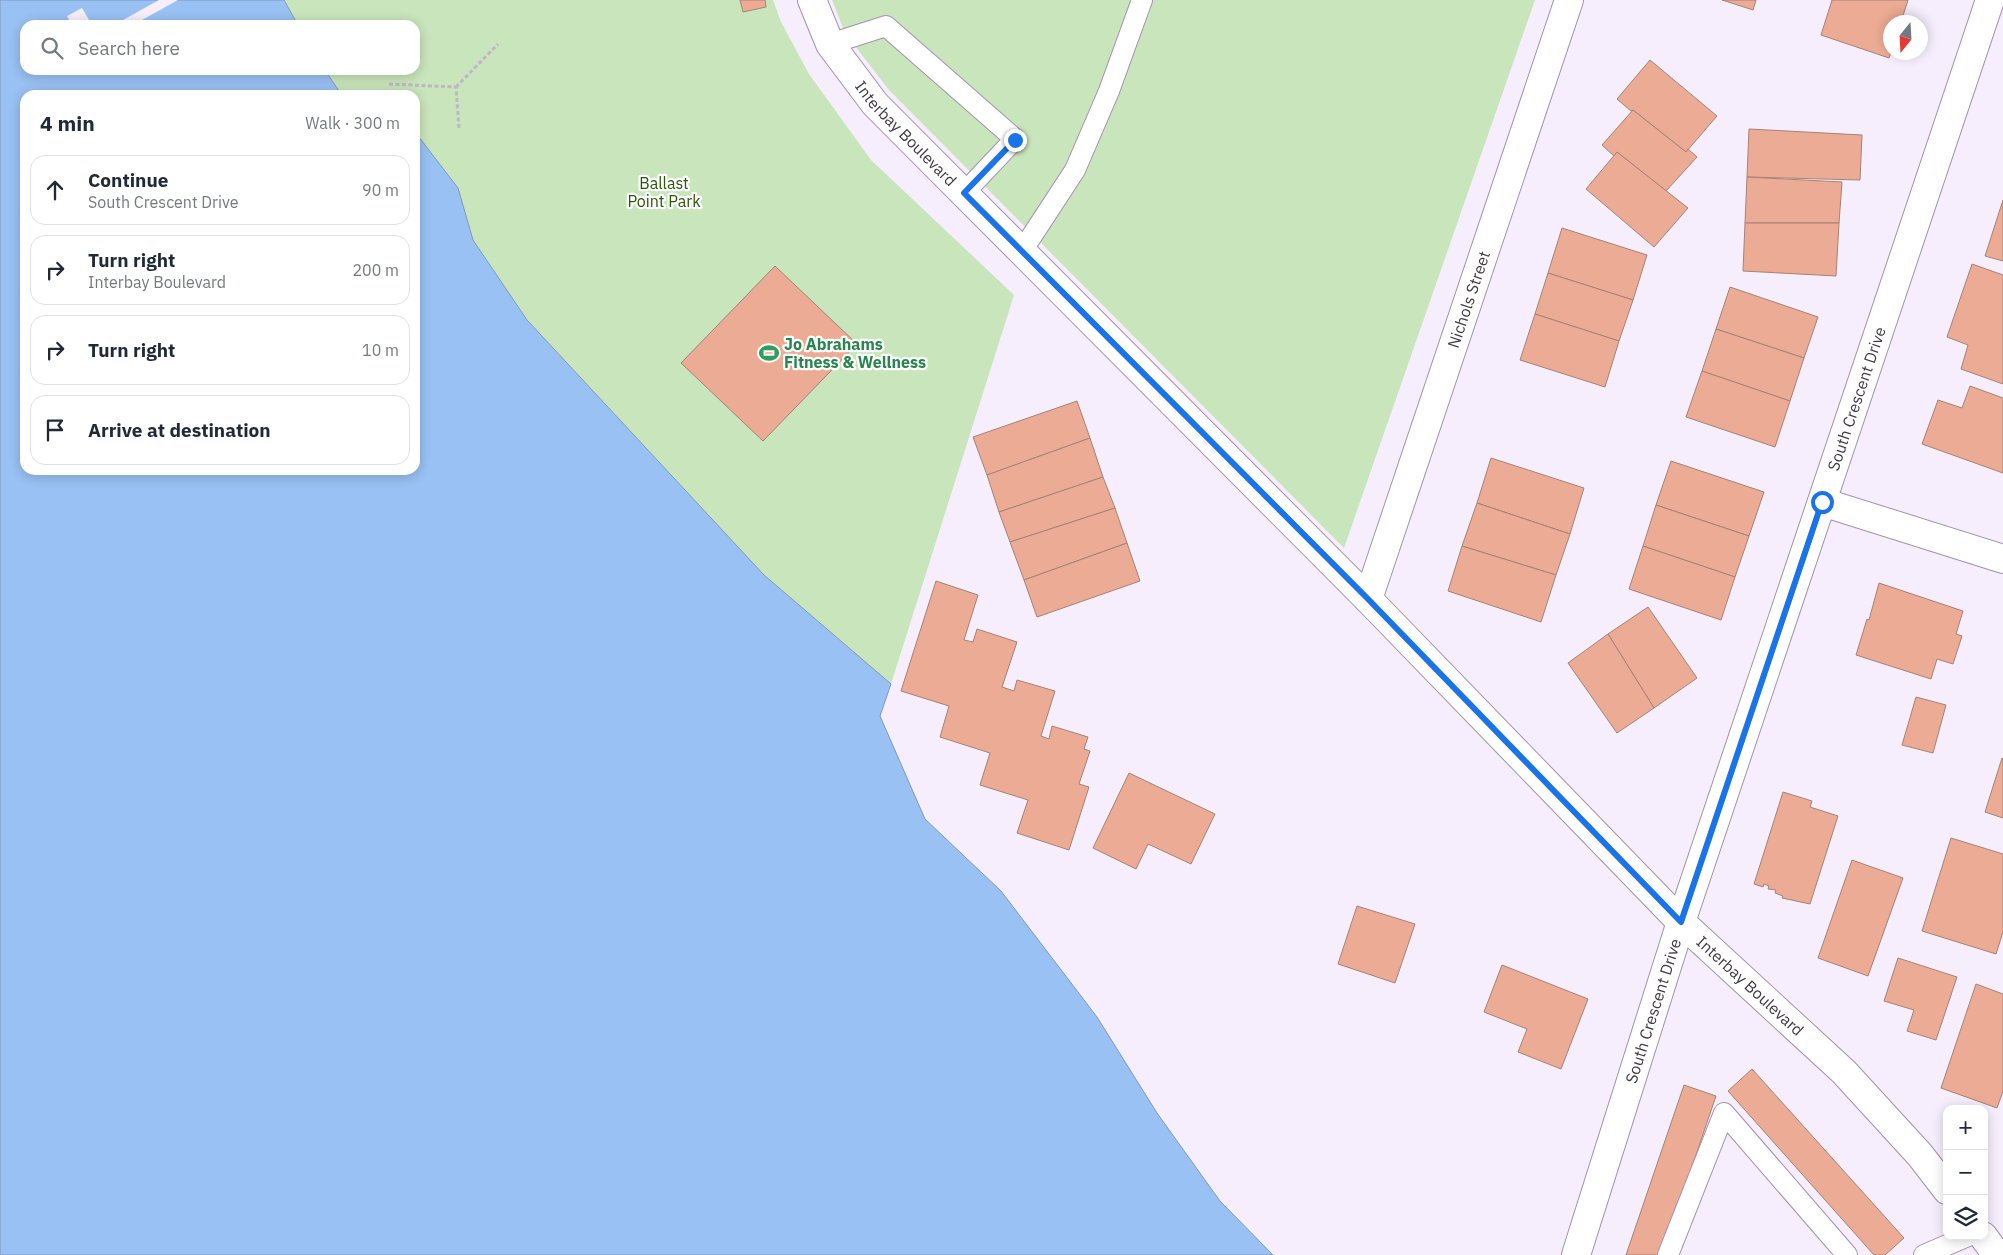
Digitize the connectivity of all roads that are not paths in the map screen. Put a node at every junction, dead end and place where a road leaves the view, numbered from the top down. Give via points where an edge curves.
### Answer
1 (812, 0) edge
2 (1142, 0) edge
3 (1569, 0) edge
4 (1990, 0) edge
5 (830, 44) junction
6 (964, 193) junction
7 (1022, 251) junction
8 (1822, 502) junction
9 (2003, 559) edge
10 (1368, 599) junction
11 (1681, 922) junction
12 (1943, 1185) edge
13 (2003, 1236) edge
14 (1959, 1240) edge
15 (1986, 1240) edge
16 (1576, 1255) edge
17 (1668, 1255) edge
18 (1848, 1255) edge
19 (1924, 1255) edge
20 (1997, 1255) edge

1 - 5 street, Interbay Boulevard
2 - 7 lane via 1109,91 1075,170
3 - 10 street, Nichols Street
4 - 8 street, South Crescent Drive
5 - 6 street, Interbay Boulevard via 875,104
5 - 6 lane via 886,26 1015,140
6 - 7 street, Interbay Boulevard
7 - 10 street, Interbay Boulevard
8 - 9 street
8 - 11 street, South Crescent Drive
10 - 11 street, Interbay Boulevard
11 - 12 street, Interbay Boulevard via 1844,1072
11 - 16 street, South Crescent Drive
13 - 20 street
14 - 19 lane
15 - 20 street
17 - 18 lane via 1724,1112

